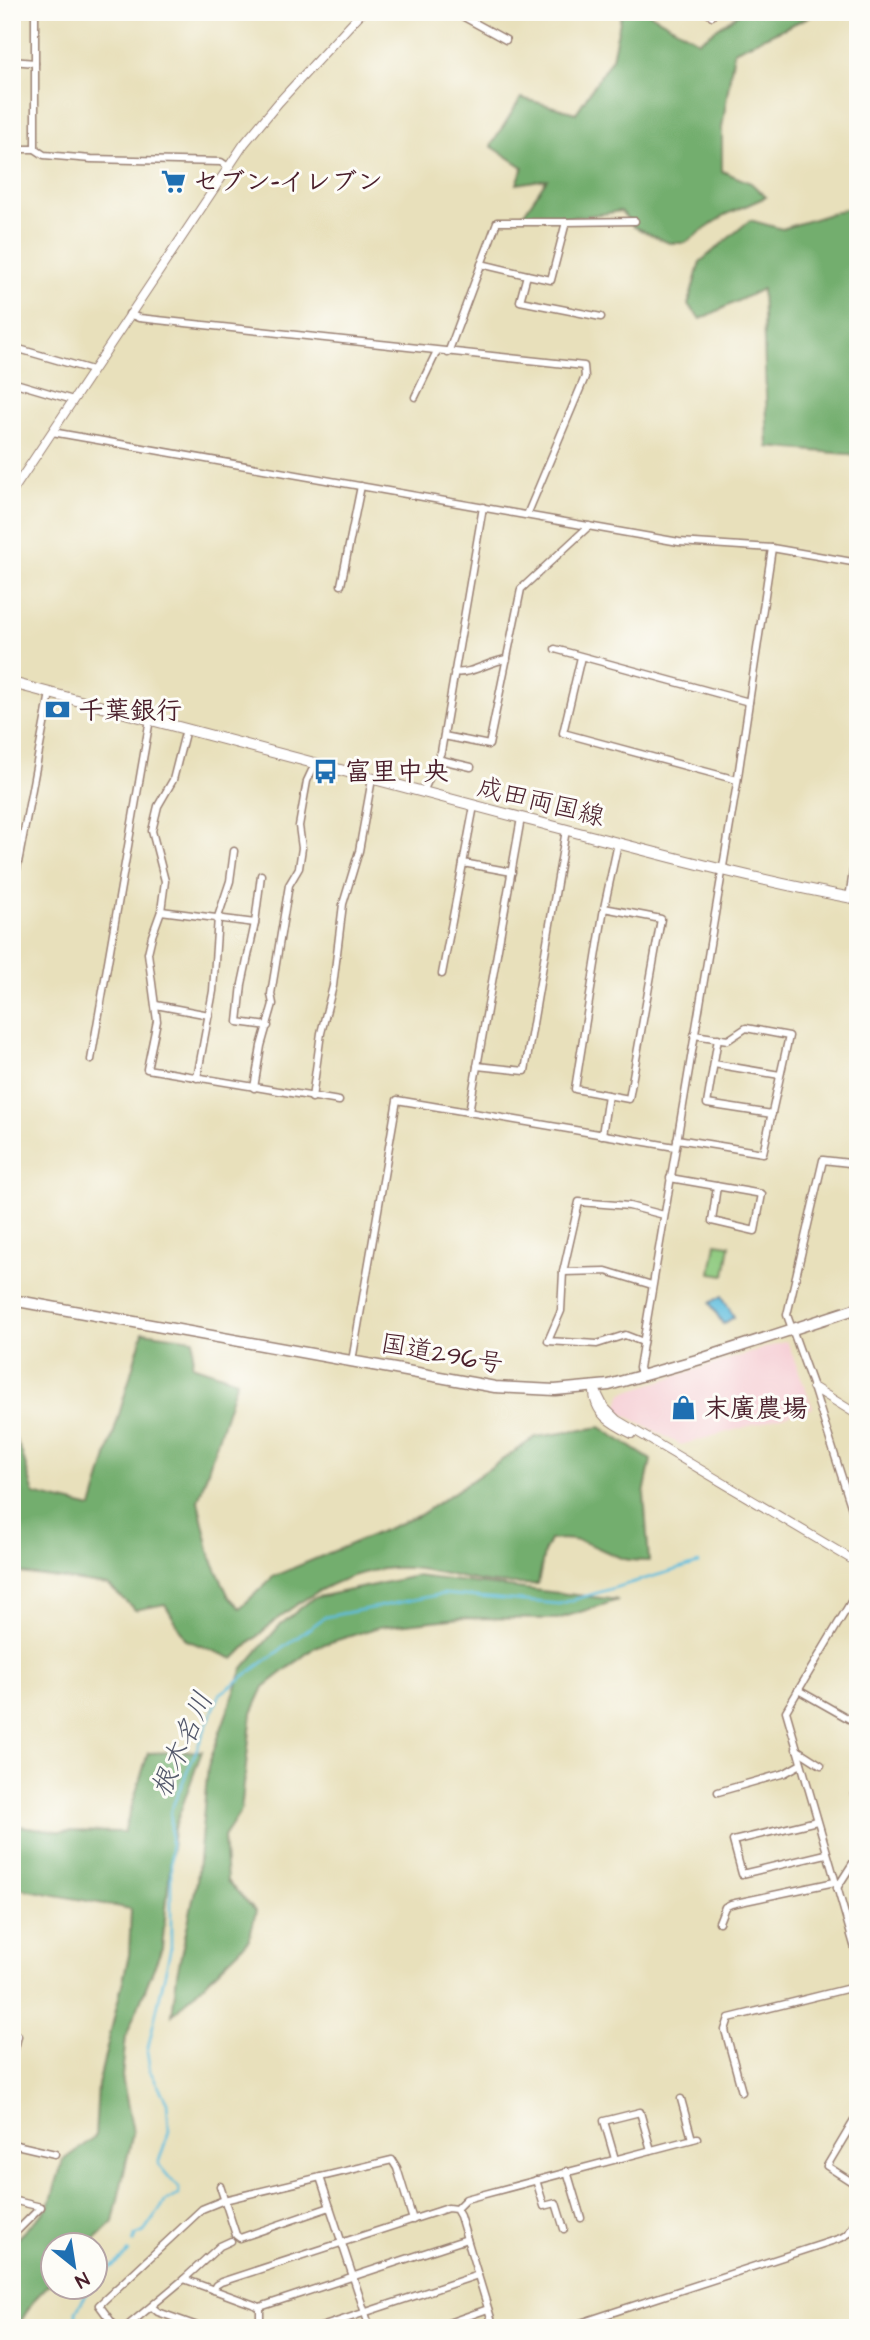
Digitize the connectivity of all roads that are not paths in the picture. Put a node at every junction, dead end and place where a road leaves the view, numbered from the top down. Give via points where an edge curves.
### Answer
1 (35, 12) edge
2 (362, 12) edge
3 (456, 12) edge
4 (506, 40) dead end
5 (12, 61) edge
6 (35, 62) junction
7 (12, 149) edge
8 (35, 149) junction
9 (228, 167) junction
10 (635, 221) dead end
11 (566, 222) junction
12 (481, 264) junction
13 (527, 275) junction
14 (129, 314) junction
15 (601, 317) dead end
16 (12, 347) edge
17 (437, 351) junction
18 (448, 353) junction
19 (92, 370) junction
20 (12, 382) edge
21 (415, 397) dead end
22 (73, 400) junction
23 (52, 432) junction
24 (361, 486) junction
25 (12, 492) edge
26 (483, 507) junction
27 (527, 515) junction
28 (589, 526) junction
29 (772, 548) junction
30 (858, 563) edge
31 (341, 584) dead end
32 (555, 649) dead end
33 (581, 657) junction
34 (507, 659) junction
35 (454, 673) junction
36 (12, 683) edge
37 (50, 693) junction
38 (749, 702) junction
39 (150, 719) junction
40 (187, 729) junction
41 (444, 736) junction
42 (437, 759) junction
43 (315, 764) junction
44 (471, 767) dead end
45 (372, 779) junction
46 (737, 780) junction
47 (422, 793) junction
48 (474, 806) junction
49 (521, 818) junction
50 (566, 830) junction
51 (858, 839) edge
52 (618, 843) junction
53 (234, 851) dead end
54 (463, 863) junction
55 (722, 870) junction
56 (512, 872) junction
57 (261, 875) dead end
58 (12, 895) edge
59 (853, 898) edge
60 (604, 908) junction
61 (161, 911) junction
62 (218, 917) junction
63 (255, 923) junction
64 (442, 974) dead end
65 (156, 1005) junction
66 (209, 1015) junction
67 (268, 1026) junction
68 (694, 1035) junction
69 (718, 1038) junction
70 (91, 1060) dead end
71 (714, 1063) junction
72 (477, 1066) junction
73 (780, 1075) junction
74 (197, 1078) junction
75 (254, 1088) junction
76 (608, 1095) junction
77 (312, 1098) junction
78 (339, 1101) dead end
79 (469, 1112) junction
80 (772, 1114) junction
81 (602, 1135) junction
82 (676, 1143) junction
83 (858, 1164) edge
84 (670, 1178) junction
85 (717, 1186) junction
86 (664, 1215) junction
87 (563, 1272) junction
88 (652, 1285) junction
89 (12, 1300) edge
90 (858, 1308) edge
91 (792, 1330) junction
92 (643, 1342) junction
93 (352, 1360) junction
94 (642, 1377) junction
95 (594, 1387) junction
96 (813, 1387) junction
97 (858, 1415) edge
98 (858, 1528) edge
99 (858, 1563) edge
100 (858, 1590) edge
101 (798, 1690) junction
102 (858, 1724) edge
103 (796, 1748) junction
104 (801, 1764) junction
105 (821, 1765) dead end
106 (718, 1792) dead end
107 (817, 1821) junction
108 (826, 1854) junction
109 (858, 1855) edge
110 (848, 1870) junction
111 (858, 1876) edge
112 (836, 1885) junction
113 (719, 1922) dead end
114 (849, 1924) junction
115 (858, 1930) edge
116 (858, 1959) edge
117 (858, 1986) edge
118 (18, 2036) dead end
119 (12, 2061) edge
120 (742, 2092) dead end
121 (681, 2099) dead end
122 (858, 2114) edge
123 (12, 2144) edge
124 (651, 2150) junction
125 (55, 2154) dead end
126 (615, 2159) junction
127 (567, 2171) junction
128 (320, 2177) junction
129 (536, 2180) junction
130 (220, 2186) dead end
131 (858, 2186) edge
132 (12, 2200) edge
133 (224, 2200) junction
134 (330, 2207) junction
135 (456, 2209) junction
136 (581, 2218) dead end
137 (858, 2218) edge
138 (413, 2220) junction
139 (564, 2229) dead end
140 (12, 2236) edge
141 (467, 2239) junction
142 (231, 2241) dead end
143 (341, 2242) junction
144 (478, 2276) junction
145 (352, 2277) junction
146 (184, 2279) junction
147 (214, 2290) junction
148 (152, 2307) junction
149 (260, 2307) junction
150 (488, 2309) junction
151 (364, 2312) junction
152 (116, 2328) edge
153 (125, 2328) edge
154 (203, 2328) edge
155 (260, 2328) edge
156 (318, 2328) edge
157 (370, 2328) edge
158 (434, 2328) edge
159 (494, 2328) edge
160 (565, 2328) edge

1 - 6 street
2 - 9 street via 270,113
3 - 4 street
5 - 6 street
6 - 8 street
7 - 8 street
8 - 9 street via 44,155 221,162
9 - 14 street
10 - 11 street
11 - 12 street via 497,222
11 - 13 street via 551,280
12 - 13 street
12 - 18 street
13 - 15 street via 520,301
14 - 17 street
14 - 19 street
16 - 19 street
17 - 18 street
17 - 21 street
18 - 27 street via 584,366 585,377
19 - 22 street
20 - 22 street
22 - 23 street
23 - 24 street
23 - 25 street
24 - 26 street
24 - 31 street
26 - 27 street
26 - 35 street
27 - 28 street
28 - 29 street via 679,542
28 - 34 street via 521,589
29 - 30 street
29 - 38 street
32 - 33 street
33 - 38 street
33 - 46 street via 563,733
34 - 35 street
34 - 41 street via 489,745
35 - 41 street
36 - 37 main road, 成田両国線
37 - 39 main road, 成田両国線
37 - 58 street
38 - 46 street
39 - 40 main road, 成田両国線
39 - 70 street
40 - 43 main road, 成田両国線
40 - 61 street via 152,831 165,881
41 - 42 street
42 - 44 street
42 - 47 street
43 - 45 main road, 成田両国線
43 - 67 street via 307,781 299,826 299,868 289,885
45 - 47 main road, 成田両国線
45 - 77 street via 359,851 342,904 333,986
46 - 55 street
47 - 48 main road, 成田両国線
48 - 49 main road, 成田両国線
48 - 54 street
49 - 50 main road, 成田両国線
49 - 56 street
50 - 52 main road, 成田両国線
50 - 72 street via 525,1071
51 - 59 street
52 - 55 main road, 成田両国線
52 - 60 street
53 - 62 street
54 - 56 street
54 - 64 street
55 - 59 main road, 成田両国線
55 - 68 street
56 - 72 street
57 - 63 street
60 - 76 street via 575,1089
60 - 76 street via 661,919 629,1099
61 - 62 street
61 - 65 street via 148,953
62 - 63 street
62 - 66 street
63 - 67 street via 238,1022
65 - 66 street
65 - 74 street via 147,1069
66 - 74 street
67 - 75 street
68 - 69 street
68 - 82 street
69 - 71 street
69 - 73 street via 728,1040 746,1028 789,1036
71 - 73 street
71 - 80 street via 707,1104
72 - 79 street
73 - 80 street
74 - 75 street
75 - 77 street
76 - 81 street
77 - 78 street
79 - 81 street
79 - 93 street via 397,1100
80 - 82 street via 763,1153
81 - 82 street
82 - 84 street
83 - 91 street via 823,1160 787,1315
84 - 85 street
84 - 86 street
85 - 85 street via 762,1194 755,1231 712,1221
86 - 87 street via 629,1206 579,1202
86 - 88 street
87 - 88 street via 606,1271
87 - 92 street via 561,1311 548,1341 597,1344 625,1335
88 - 92 street
89 - 93 highway, 国道296号
90 - 91 highway, 国道296号
91 - 94 highway, 国道296号
91 - 96 street
92 - 94 street
93 - 95 highway, 国道296号 via 495,1387
94 - 95 highway, 国道296号
95 - 99 street via 594,1401 616,1426 670,1452
96 - 97 street
96 - 98 street
100 - 101 street
101 - 102 street
101 - 103 street via 786,1712
103 - 104 street
103 - 105 street
104 - 106 street
104 - 107 street
107 - 108 street
107 - 108 street via 733,1841 742,1874
108 - 112 street
109 - 110 street
110 - 111 street
110 - 112 street
112 - 113 street via 731,1904
112 - 114 street
114 - 115 street
114 - 116 street
117 - 120 street via 729,2018 725,2030
118 - 119 street
121 - 124 street via 694,2139
122 - 131 street via 827,2166
123 - 125 street
124 - 126 street
124 - 126 street via 640,2112 604,2121
126 - 127 street
127 - 129 street
127 - 136 street
128 - 133 street
128 - 134 street
128 - 138 street via 392,2160
129 - 135 street via 466,2199
129 - 139 street via 544,2206 556,2203
130 - 133 street
132 - 140 street via 41,2207
133 - 134 street via 240,2238
133 - 152 street via 192,2217 99,2305
134 - 143 street
135 - 138 street
135 - 141 street
137 - 160 street via 841,2238
138 - 143 street
141 - 144 street
141 - 145 street
142 - 146 street
143 - 145 street
143 - 147 street via 222,2282
144 - 150 street
144 - 151 street
145 - 149 street
145 - 151 street
146 - 147 street
146 - 148 street
147 - 149 street
148 - 153 street
148 - 154 street
149 - 155 street
150 - 158 street
150 - 159 street
151 - 156 street
151 - 157 street

